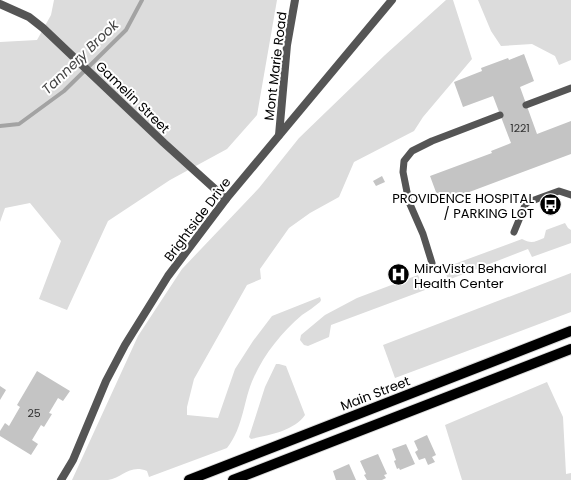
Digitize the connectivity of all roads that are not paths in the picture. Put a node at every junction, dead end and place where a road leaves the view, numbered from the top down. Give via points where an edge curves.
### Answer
1 (295, 0) edge
2 (392, 0) edge
3 (0, 4) edge
4 (571, 88) edge
5 (526, 105) dead end
6 (500, 115) dead end
7 (279, 135) junction
8 (571, 195) edge
9 (226, 199) junction
10 (514, 232) dead end
11 (432, 263) dead end
12 (571, 331) edge
13 (571, 348) edge
14 (61, 480) edge
15 (189, 480) edge
16 (233, 480) edge

1 - 7 street, Mont Marie Road via 287,45
2 - 7 street, Brightside Drive
3 - 9 street, Gamelin Street via 30,18 52,35
4 - 5 lane
6 - 11 lane via 432,141 412,151 404,161 403,172 409,202
7 - 9 street, Brightside Drive
8 - 10 lane via 558,191 526,203
9 - 14 street, Brightside Drive via 168,276 125,345 106,380 73,460
12 - 15 main road, Main Street
13 - 16 main road

